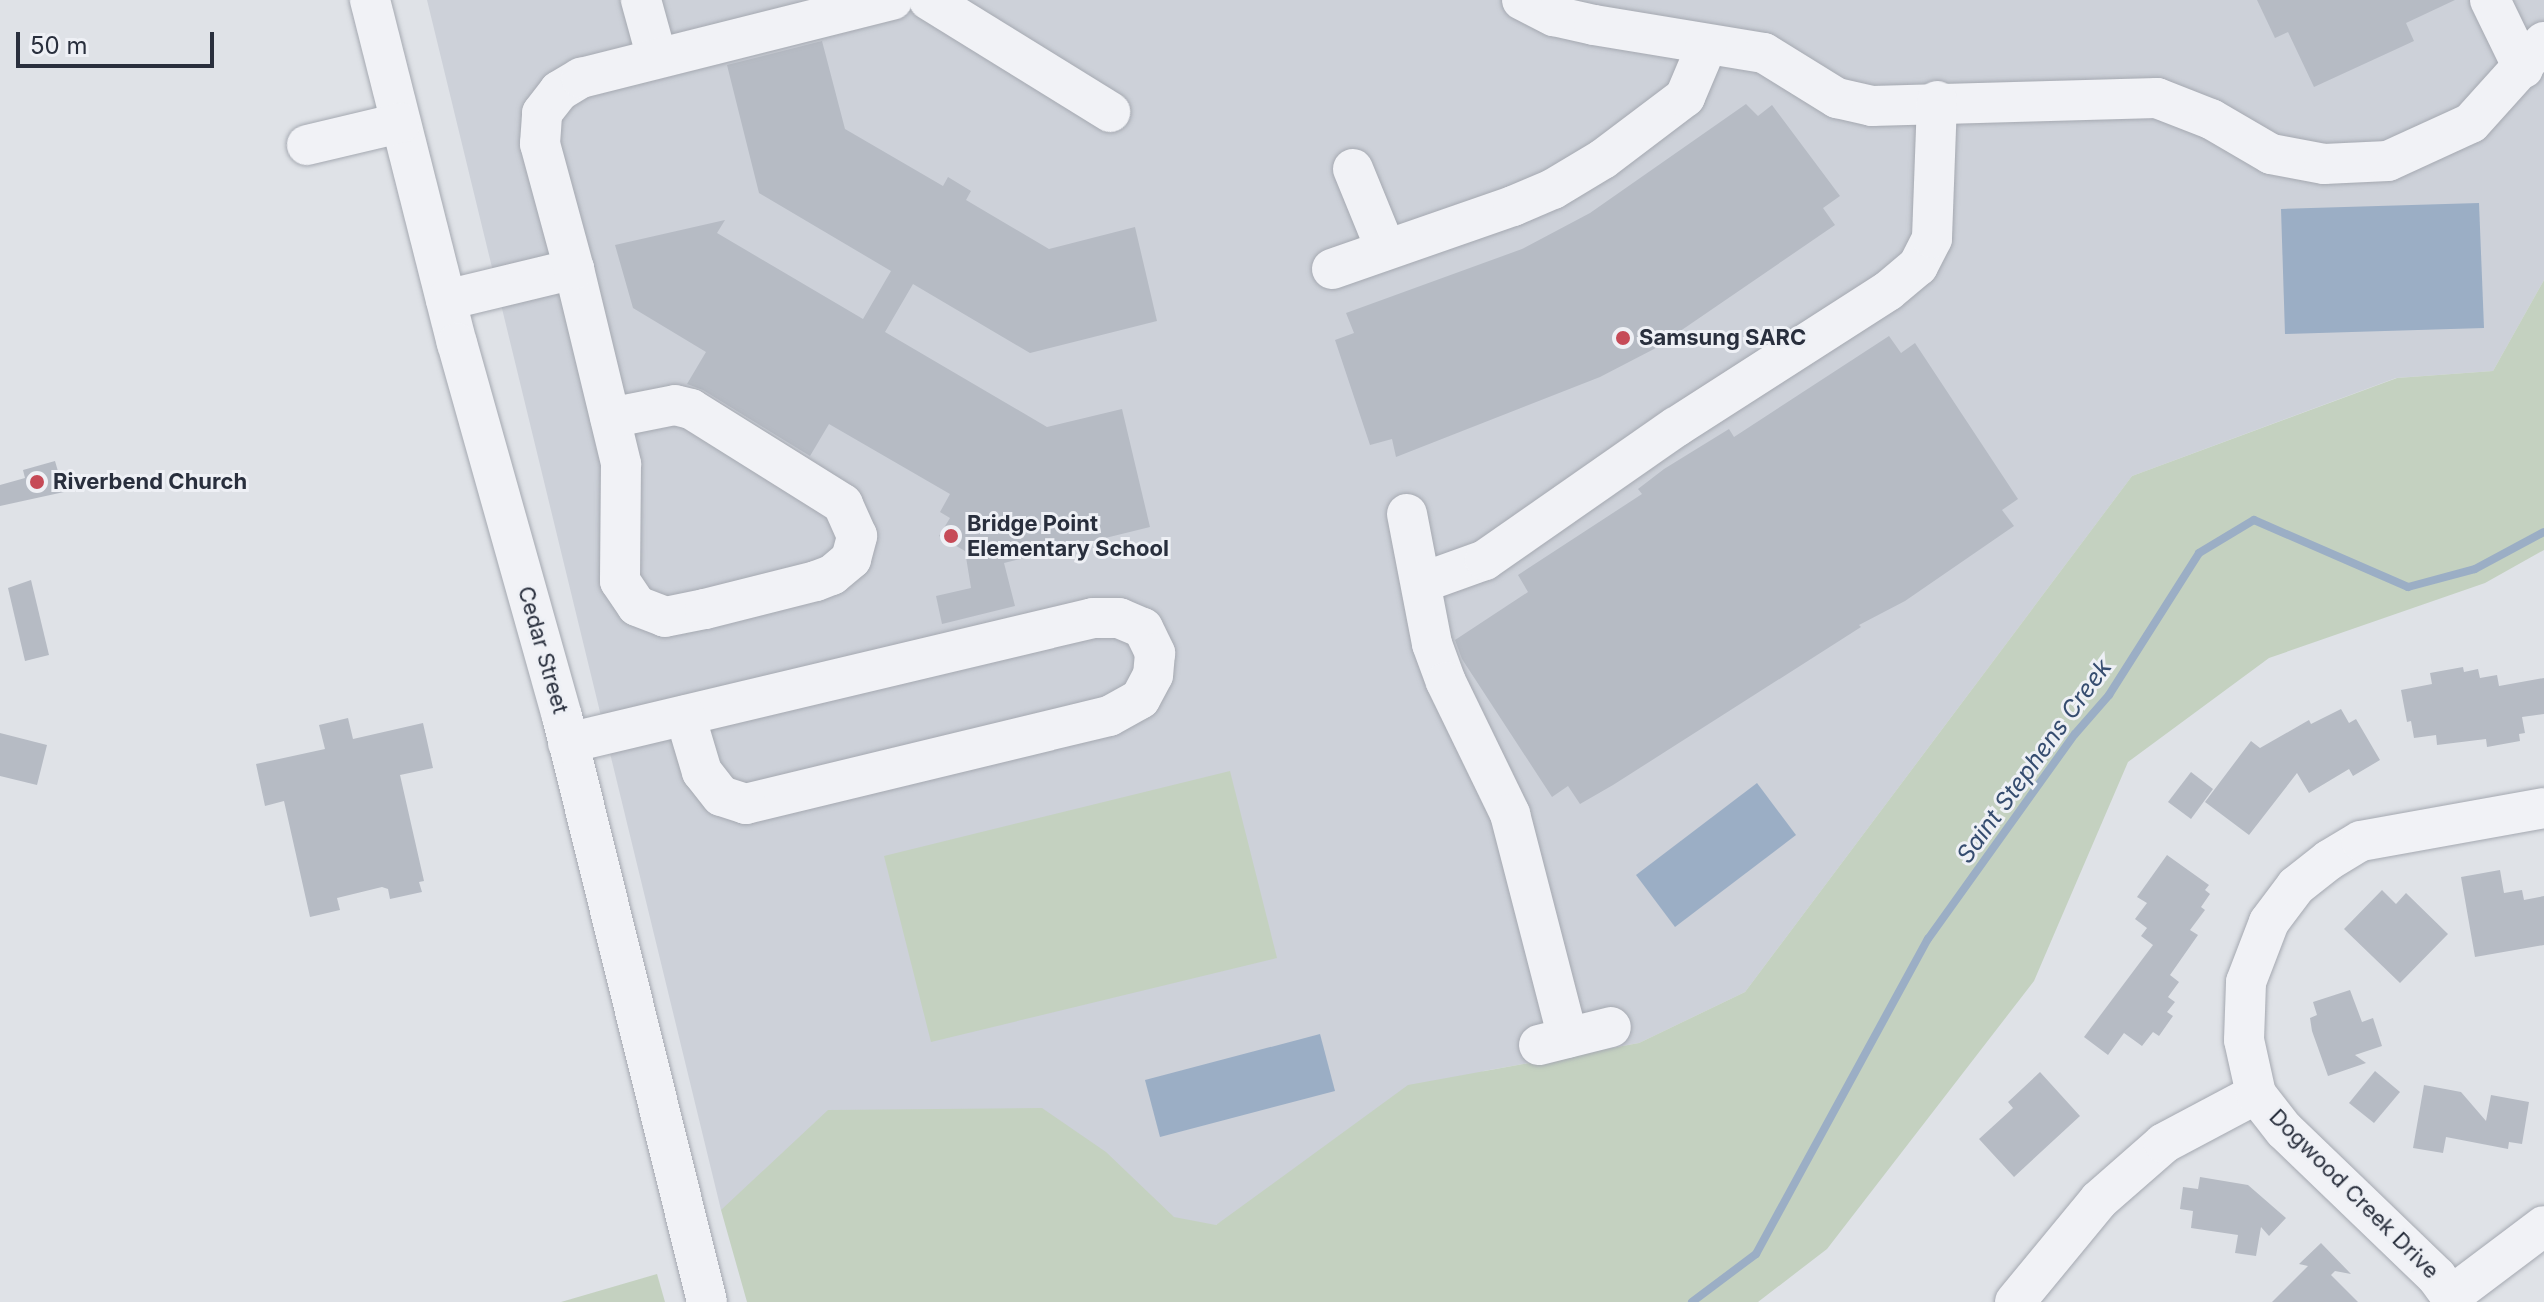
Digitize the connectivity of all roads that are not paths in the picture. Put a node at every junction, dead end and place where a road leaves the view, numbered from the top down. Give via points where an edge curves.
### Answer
1 (370, 0) edge
2 (641, 0) edge
3 (892, 0) edge
4 (929, 0) edge
5 (1522, 0) edge
6 (2490, 0) edge
7 (813, 9) edge
8 (1707, 45) junction
9 (2537, 56) edge
10 (657, 58) junction
11 (1937, 101) junction
12 (1110, 112) dead end
13 (400, 123) junction
14 (307, 145) dead end
15 (1353, 169) dead end
16 (1386, 250) junction
17 (574, 269) junction
18 (1332, 269) dead end
19 (446, 300) junction
20 (610, 418) junction
21 (1407, 514) dead end
22 (1421, 583) junction
23 (685, 715) junction
24 (568, 743) junction
25 (2544, 808) edge
26 (1611, 1027) dead end
27 (2256, 1094) junction
28 (2544, 1226) edge
29 (2453, 1299) edge
30 (707, 1302) edge
31 (2015, 1302) edge

1 - 13 street, Cedar Street
2 - 10 street
3 - 7 street
4 - 12 street
5 - 8 street via 1554,16
6 - 9 street
7 - 10 street
8 - 11 street via 1764,53 1837,98 1872,106
8 - 16 street via 1685,97 1603,159 1553,189
9 - 11 street via 2471,123 2388,161 2324,164 2271,154 2211,119 2157,98
10 - 17 street via 581,78 559,91 542,113 540,144
11 - 22 street via 1932,238 1918,266 1485,560
13 - 14 street
13 - 19 street, Cedar Street
15 - 16 street
16 - 18 street
17 - 19 street
17 - 20 street
19 - 24 street, Cedar Street
20 - 20 street via 621,464 620,581 637,606 665,617 705,609 816,581 851,559 857,536 843,504 691,409 675,405
21 - 22 street
22 - 26 street via 1432,644 1446,682 1510,814 1554,1041
23 - 23 street via 702,772 721,796 746,804 1109,716 1140,699 1153,675 1155,653 1143,628 1119,618 1093,618
23 - 24 street
24 - 30 street, Cedar Street
25 - 27 street, Dogwood Creek Drive via 2361,841 2296,886 2269,922 2246,982 2244,1040
27 - 29 street, Dogwood Creek Drive via 2284,1130 2437,1277
27 - 31 street via 2164,1143 2099,1200
28 - 29 street

